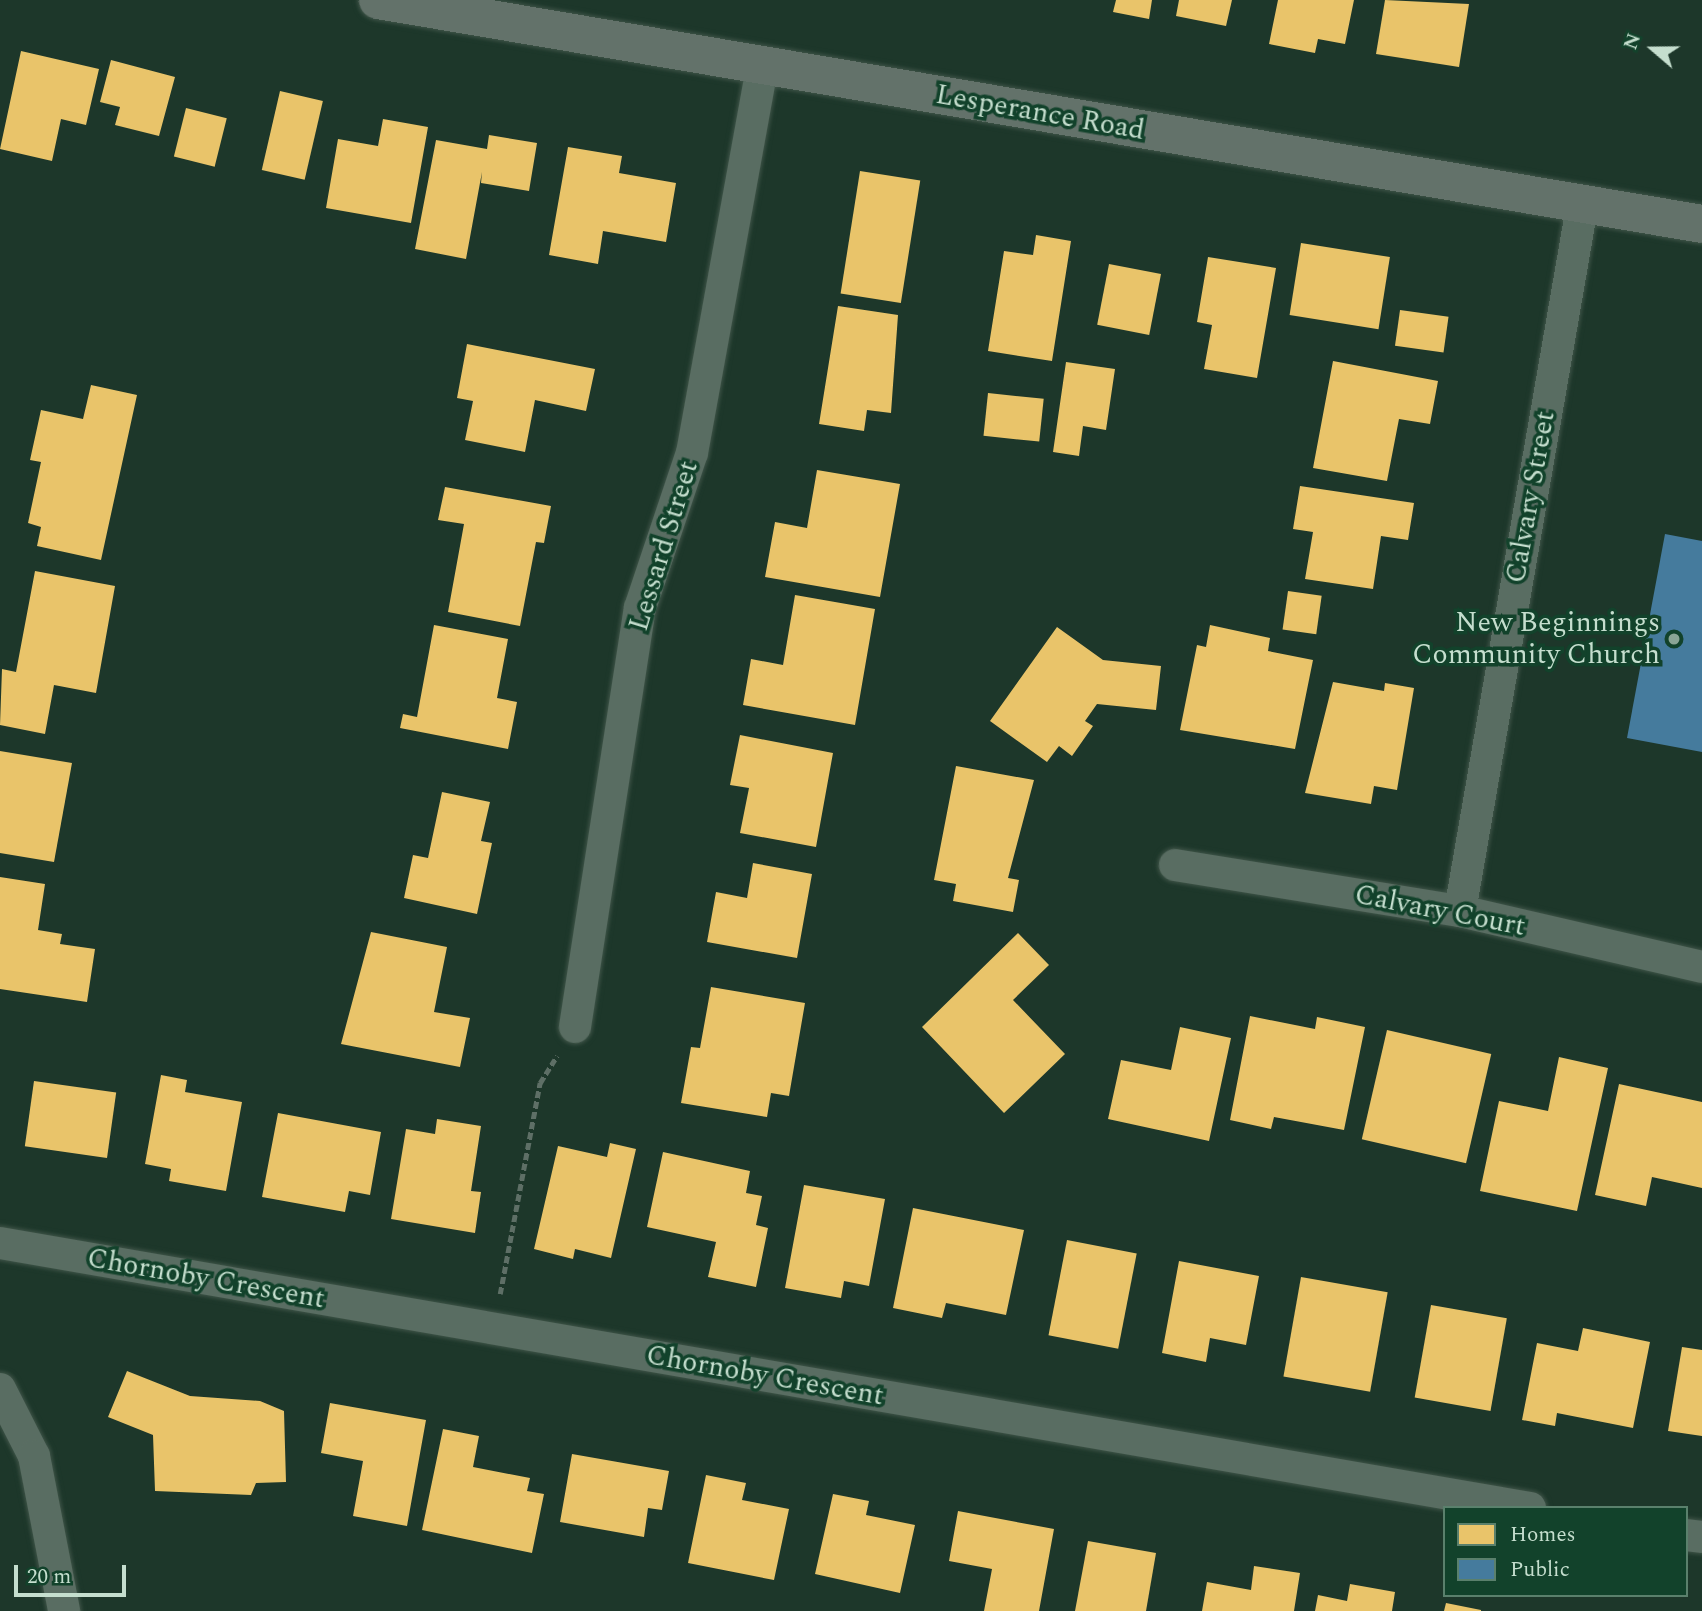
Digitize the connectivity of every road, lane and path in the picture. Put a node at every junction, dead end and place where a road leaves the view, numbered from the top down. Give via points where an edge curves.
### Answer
1 (378, 0) edge
2 (762, 66) junction
3 (1582, 207) junction
4 (1702, 224) edge
5 (1175, 865) dead end
6 (1460, 911) junction
7 (1702, 967) edge
8 (575, 1027) joint
9 (0, 1243) edge
10 (493, 1329) junction
11 (0, 1388) edge
12 (1518, 1506) edge
13 (64, 1611) edge

1 - 2 street, Lesperance Road
2 - 3 street, Lesperance Road
2 - 8 street, Lessard Street via 692,453 640,608
3 - 4 street, Lesperance Road
3 - 6 street, Calvary Street
5 - 6 street, Calvary Court
6 - 7 street, Calvary Court
8 - 10 path via 540,1083
9 - 10 street, Chornoby Crescent
10 - 12 street, Chornoby Crescent
11 - 13 street via 34,1456

